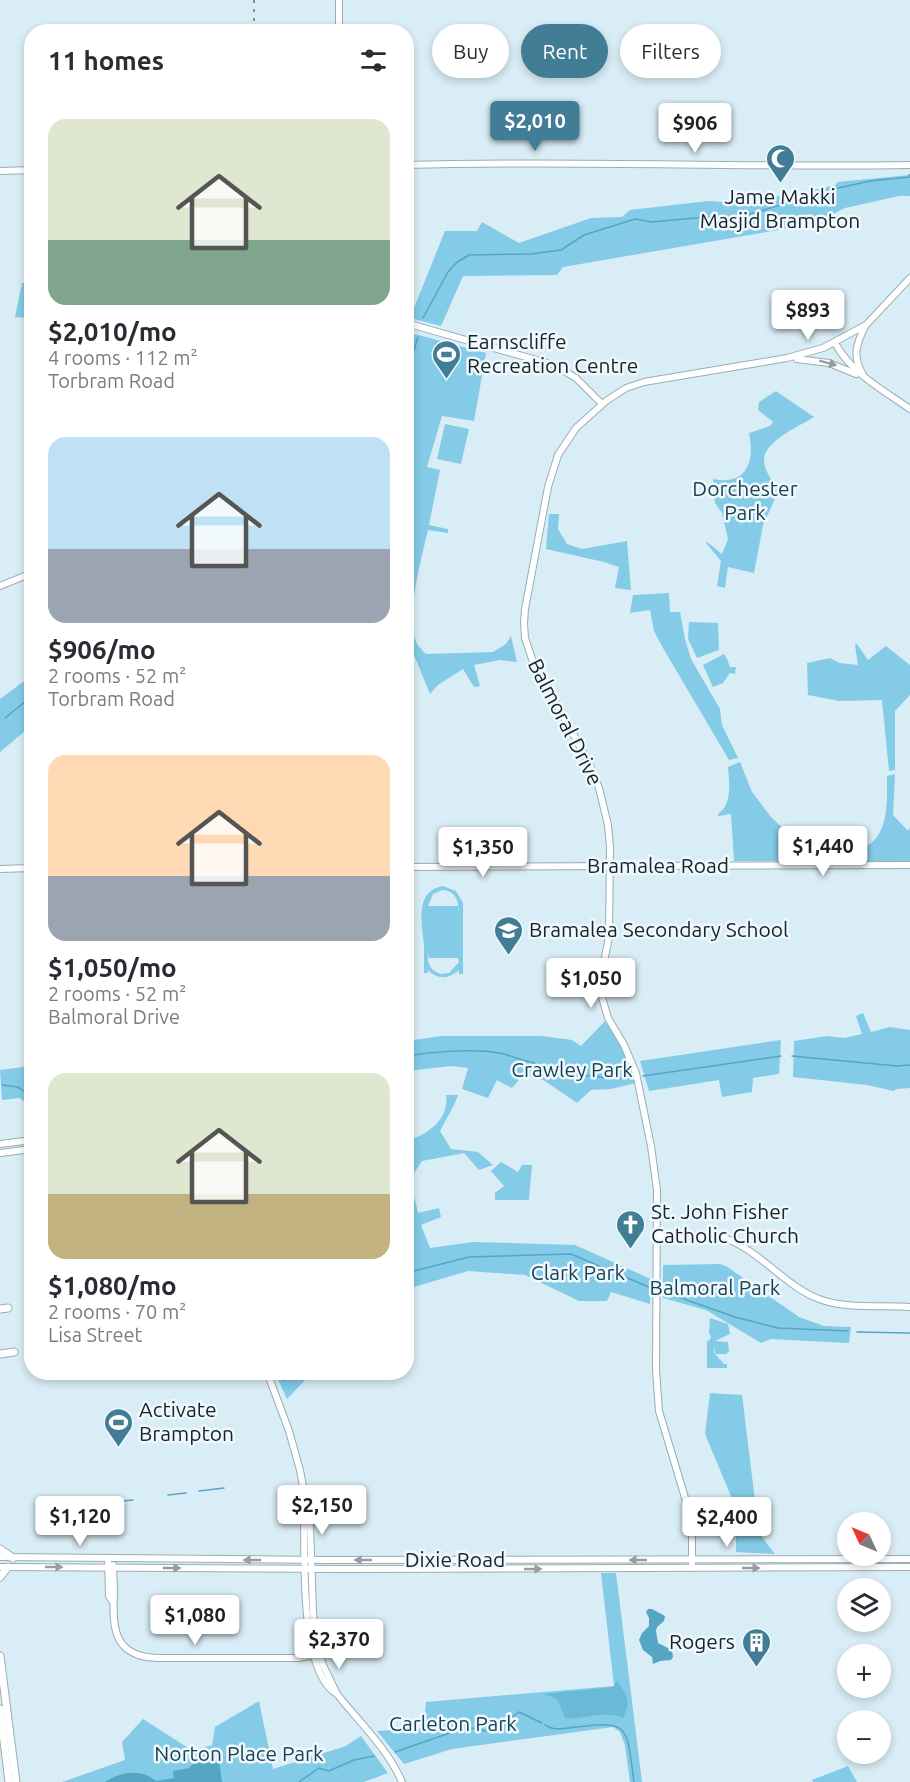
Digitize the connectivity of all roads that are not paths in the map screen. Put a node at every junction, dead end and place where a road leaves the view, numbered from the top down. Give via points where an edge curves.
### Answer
1 (339, 0) edge
2 (339, 24) edge
3 (414, 165) edge
4 (910, 165) edge
5 (0, 171) edge
6 (24, 171) edge
7 (910, 278) edge
8 (414, 325) edge
9 (866, 325) junction
10 (835, 343) junction
11 (787, 358) junction
12 (865, 378) junction
13 (602, 404) junction
14 (910, 409) edge
15 (24, 576) edge
16 (0, 586) edge
17 (910, 865) edge
18 (610, 866) junction
19 (414, 867) edge
20 (24, 868) edge
21 (0, 869) edge
22 (605, 956) junction
23 (581, 991) dead end
24 (24, 1141) edge
25 (0, 1144) edge
26 (24, 1150) edge
27 (0, 1153) edge
28 (658, 1236) junction
29 (910, 1307) edge
30 (14, 1350) dead end
31 (0, 1352) edge
32 (270, 1380) edge
33 (0, 1549) edge
34 (0, 1557) edge
35 (13, 1558) junction
36 (110, 1558) junction
37 (910, 1559) edge
38 (308, 1560) junction
39 (693, 1560) junction
40 (4, 1567) edge
41 (910, 1567) edge
42 (110, 1568) junction
43 (308, 1568) junction
44 (692, 1568) junction
45 (0, 1577) edge
46 (316, 1654) junction
47 (0, 1656) edge
48 (0, 1709) edge
49 (4, 1740) junction
50 (13, 1756) junction
51 (9, 1782) edge
52 (16, 1782) edge
53 (402, 1782) edge

1 - 2 street
3 - 4 street
5 - 6 street
7 - 9 street, Balmoral Drive
8 - 13 street via 554,366 576,378
9 - 10 street, Balmoral Drive
9 - 12 street via 855,350
10 - 11 street, Balmoral Drive
10 - 12 street
11 -> 12 street via 829,363
11 - 13 street, Balmoral Drive via 644,382 626,388
12 - 14 street
13 - 18 street, Balmoral Drive via 572,432 558,455 548,487 524,623 532,659 599,788 608,825
15 - 16 street
17 - 18 street, Bramalea Road
18 - 19 street, Bramalea Road
18 - 22 street, Balmoral Drive
20 - 21 street
22 - 23 street
22 - 28 street, Balmoral Drive via 600,996 640,1085 657,1183
24 - 25 street
26 - 27 street
28 - 29 street via 729,1240 821,1300
28 - 39 street, Balmoral Drive via 659,1411 692,1521
30 - 31 main road
32 - 38 street via 300,1470 310,1524
33 - 35 main road
34 - 35 street, Dixie Road
35 - 36 street, Dixie Road
38 -> 36 street, Dixie Road
36 - 42 street
37 - 39 street, Dixie Road
39 -> 38 street, Dixie Road
38 - 43 street
39 - 44 street, Balmoral Drive
40 -> 42 street, Dixie Road
40 - 45 main road
44 -> 41 street, Dixie Road
42 -> 43 street, Dixie Road
42 - 46 street via 114,1630 126,1648 141,1656 284,1658
43 -> 44 street, Dixie Road
43 - 46 street
46 - 53 street via 337,1694 392,1762
47 - 50 main road
48 - 49 main road
49 - 50 main road via 5,1725
49 - 51 main road
50 - 52 main road

